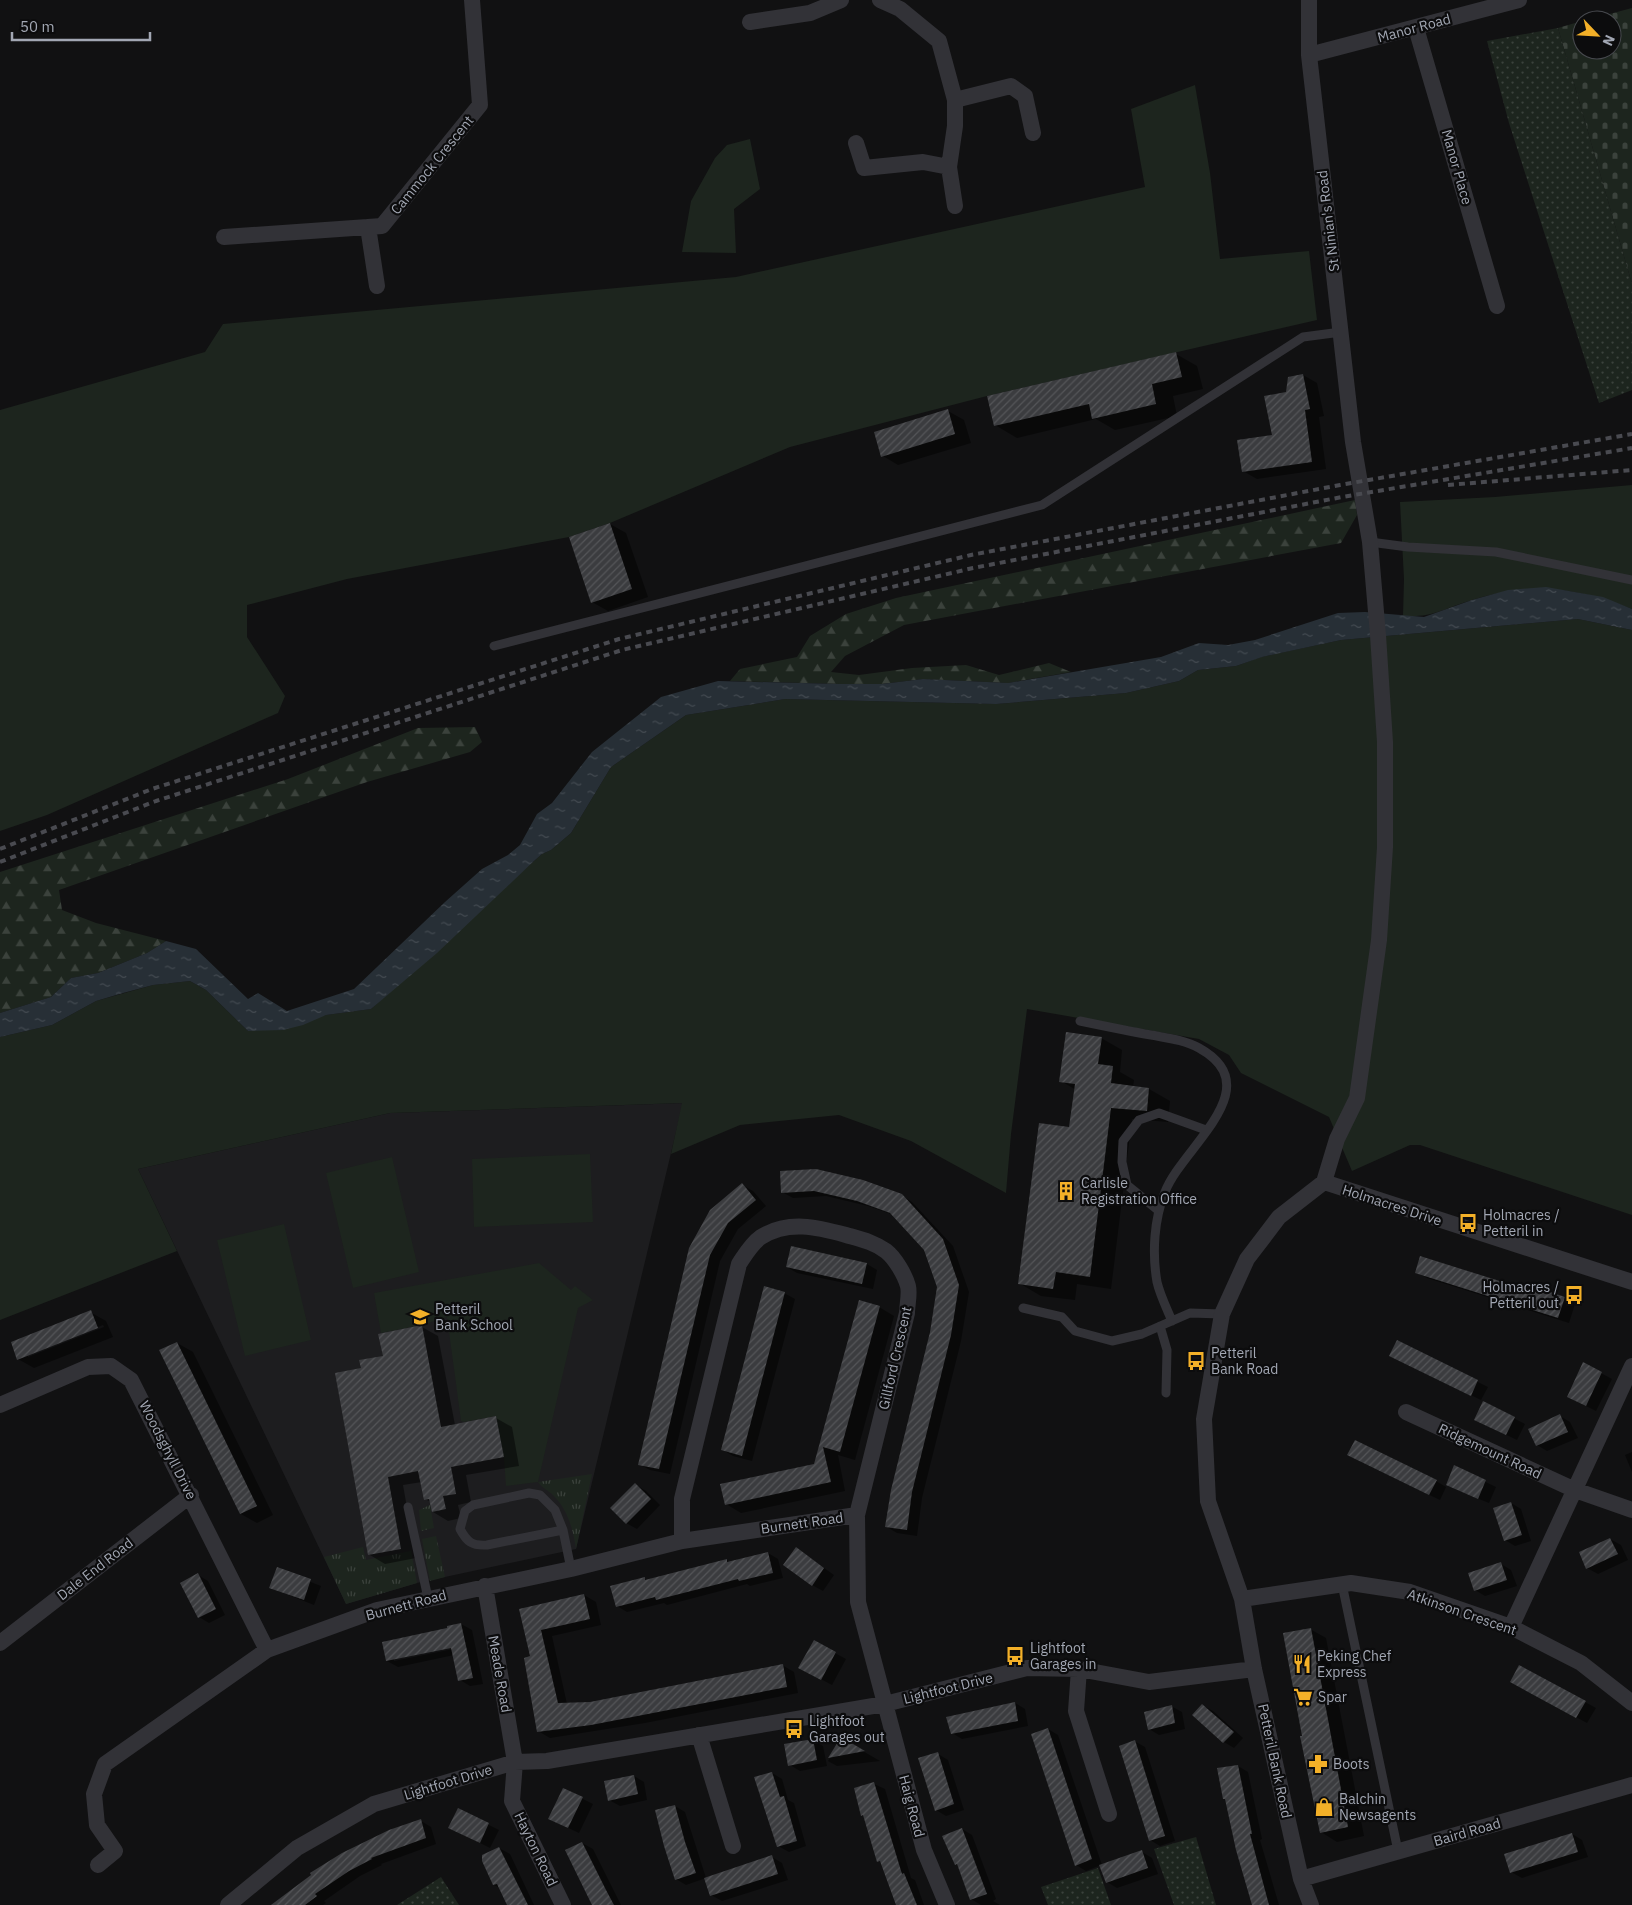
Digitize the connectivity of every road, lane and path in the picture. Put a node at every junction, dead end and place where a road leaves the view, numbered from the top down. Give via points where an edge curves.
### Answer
1 (472, 0) edge
2 (842, 0) edge
3 (880, 0) edge
4 (1309, 0) edge
5 (1519, 0) edge
6 (903, 4) edge
7 (750, 22) dead end
8 (1416, 28) junction
9 (1309, 55) junction
10 (955, 100) junction
11 (1033, 134) dead end
12 (856, 144) dead end
13 (948, 167) junction
14 (955, 206) dead end
15 (368, 227) junction
16 (224, 237) dead end
17 (377, 286) dead end
18 (1497, 306) dead end
19 (1341, 332) junction
20 (1370, 542) junction
21 (1632, 580) edge
22 (494, 646) dead end
23 (1080, 1021) dead end
24 (1206, 1130) junction
25 (1324, 1182) junction
26 (1159, 1211) junction
27 (1632, 1282) edge
28 (1023, 1308) dead end
29 (1222, 1314) junction
30 (1172, 1321) junction
31 (1160, 1326) junction
32 (1632, 1366) edge
33 (1166, 1393) dead end
34 (0, 1405) edge
35 (1406, 1412) dead end
36 (1575, 1490) junction
37 (191, 1495) junction
38 (408, 1507) dead end
39 (1632, 1510) edge
40 (857, 1516) junction
41 (563, 1530) junction
42 (682, 1541) junction
43 (571, 1569) junction
44 (1342, 1584) junction
45 (484, 1586) junction
46 (428, 1598) junction
47 (1242, 1599) junction
48 (1511, 1627) junction
49 (0, 1643) edge
50 (267, 1650) junction
51 (1079, 1669) junction
52 (1254, 1669) junction
53 (885, 1704) junction
54 (1632, 1704) edge
55 (699, 1735) junction
56 (515, 1762) junction
57 (1632, 1785) edge
58 (1110, 1814) dead end
59 (733, 1846) dead end
60 (1398, 1852) junction
61 (98, 1865) dead end
62 (1301, 1879) junction
63 (228, 1905) edge
64 (564, 1905) edge
65 (948, 1905) edge
66 (1311, 1905) edge

1 - 15 street, Cammock Crescent via 480,105 382,226
2 - 7 street via 810,13
3 - 6 street
4 - 9 street, St Ninian's Road
5 - 8 street, Manor Road
6 - 10 street via 939,41
8 - 9 street, Manor Road
8 - 18 street, Manor Place
9 - 19 street, St Ninian's Road
10 - 11 street via 1011,86 1025,96
10 - 13 street via 955,126
12 - 13 street via 864,168 923,162
13 - 14 street
15 - 16 street, Cammock Crescent
15 - 17 street
19 - 20 street, St Ninian's Road via 1353,442
19 - 22 lane via 1302,337 1042,505
20 - 21 lane via 1496,552
20 - 25 street, St Ninian's Road via 1385,742 1385,847 1379,940 1357,1098 1338,1139
23 - 24 lane via 1179,1041 1199,1048 1217,1062 1228,1077 1228,1093 1218,1116
24 - 26 lane via 1165,1190
24 - 26 lane via 1159,1112 1139,1120 1123,1141 1122,1162 1127,1185
25 - 27 street, Holmacres Drive
25 - 29 street, Petteril Bank Road via 1279,1217 1247,1259
26 - 30 lane via 1157,1282
28 - 31 lane via 1062,1317 1075,1331 1112,1341
29 - 30 lane via 1190,1313
29 - 47 street, Petteril Bank Road via 1204,1419 1208,1501
30 - 31 lane
31 - 33 lane via 1168,1350
32 - 36 street
34 - 37 street, Woodsghyll Drive via 88,1367 111,1366 132,1380
35 - 36 street, Ridgemount Road
36 - 39 street, Ridgemount Road
36 - 48 street
37 - 49 street, Dale End Road
37 - 50 street, Woodsghyll Drive
38 - 46 lane
40 - 42 street, Burnett Road
40 - 42 street, Gillford Crescent via 907,1313 909,1287 887,1252 870,1242 814,1226 796,1226 760,1238 739,1264 682,1499
40 - 53 street, Gillford Crescent via 858,1602
41 - 41 lane via 549,1502 540,1495 529,1493 472,1504 465,1511 460,1529 475,1546
41 - 43 lane
42 - 43 street, Burnett Road
43 - 45 street, Burnett Road
44 - 47 street, Atkinson Crescent
44 - 48 street, Atkinson Crescent via 1410,1592
44 - 60 lane
45 - 46 street, Burnett Road
45 - 56 street, Meade Road
46 - 50 street, Burnett Road via 377,1610
47 - 52 street, Petteril Bank Road
48 - 54 street, Atkinson Crescent via 1581,1663
50 - 61 street, Burnett Road via 105,1764 94,1794 96,1817 97,1825 115,1851
51 - 52 street, Lightfoot Drive via 1149,1682
51 - 53 street, Lightfoot Drive via 1027,1668
51 - 58 street via 1076,1711
52 - 62 street, Petteril Bank Road
53 - 55 street, Lightfoot Drive
53 - 65 street, Haig Road via 924,1850
55 - 56 street, Lightfoot Drive via 548,1761
55 - 59 street
56 - 63 street, Lightfoot Drive via 374,1804 297,1848
56 - 64 street, Hayton Road via 512,1800
57 - 60 street, Baird Road
60 - 62 street, Baird Road
62 - 66 street, Petteril Bank Road

